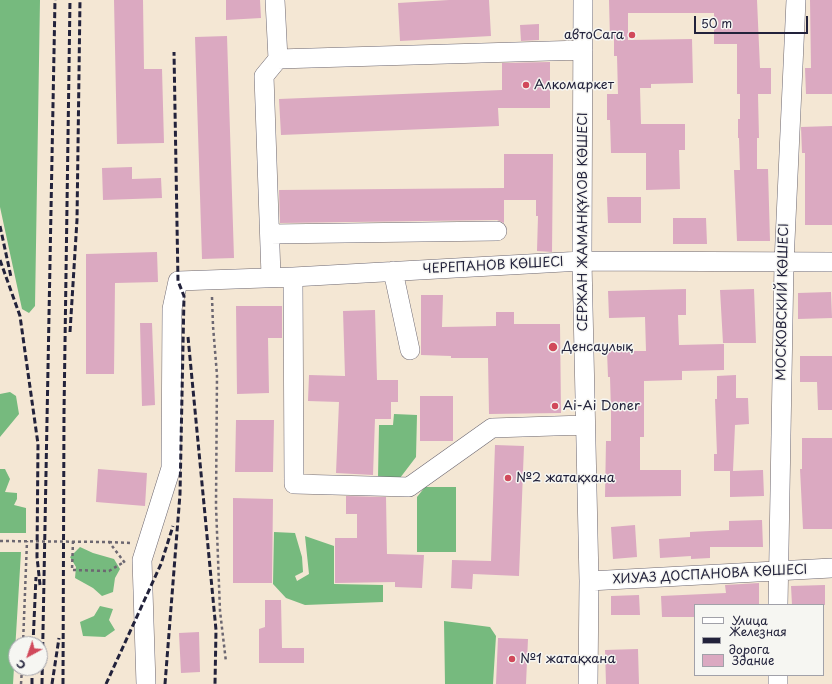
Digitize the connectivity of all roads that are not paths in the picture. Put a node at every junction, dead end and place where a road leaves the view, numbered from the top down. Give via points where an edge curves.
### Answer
1 (275, 0) edge
2 (583, 0) edge
3 (796, 0) edge
4 (583, 50) junction
5 (278, 59) junction
6 (497, 231) dead end
7 (270, 234) junction
8 (582, 261) junction
9 (832, 262) edge
10 (784, 263) junction
11 (393, 271) junction
12 (271, 276) junction
13 (293, 277) junction
14 (410, 350) dead end
15 (585, 425) junction
16 (832, 568) edge
17 (778, 571) junction
18 (589, 581) junction
19 (778, 604) edge
20 (146, 684) edge
21 (588, 684) edge

1 - 5 street
2 - 4 street, СЕРЖАН ЖАМАНҚҰЛОВ КӨШЕСІ
3 - 10 street, МОСКОВСКИЙ КӨШЕСІ
4 - 5 street
4 - 8 street, СЕРЖАН ЖАМАНҚҰЛОВ КӨШЕСІ
5 - 7 street via 264,76
6 - 7 street
7 - 12 street
8 - 10 street, ЧЕРЕПАНОВ КӨШЕСІ
8 - 11 street, ЧЕРЕПАНОВ КӨШЕСІ
8 - 15 street, СЕРЖАН ЖАМАНҚҰЛОВ КӨШЕСІ
9 - 10 street, ЧЕРЕПАНОВ КӨШЕСІ
10 - 17 street, МОСКОВСКИЙ КӨШЕСІ
11 - 13 street, ЧЕРЕПАНОВ КӨШЕСІ
11 - 14 street
12 - 13 street, ЧЕРЕПАНОВ КӨШЕСІ
12 - 20 street, ЧЕРЕПАНОВ КӨШЕСІ via 178,281 172,309 171,468 142,560
13 - 15 street via 294,484 410,487 492,428
15 - 18 street, СЕРЖАН ЖАМАНҚҰЛОВ КӨШЕСІ
16 - 17 street, ХИУАЗ ДОСПАНОВА КӨШЕСІ
17 - 18 street, ХИУАЗ ДОСПАНОВА КӨШЕСІ
17 - 19 street, МОСКОВСКИЙ КӨШЕСІ
18 - 21 street, СЕРЖАН ЖАМАНҚҰЛОВ КӨШЕСІ

